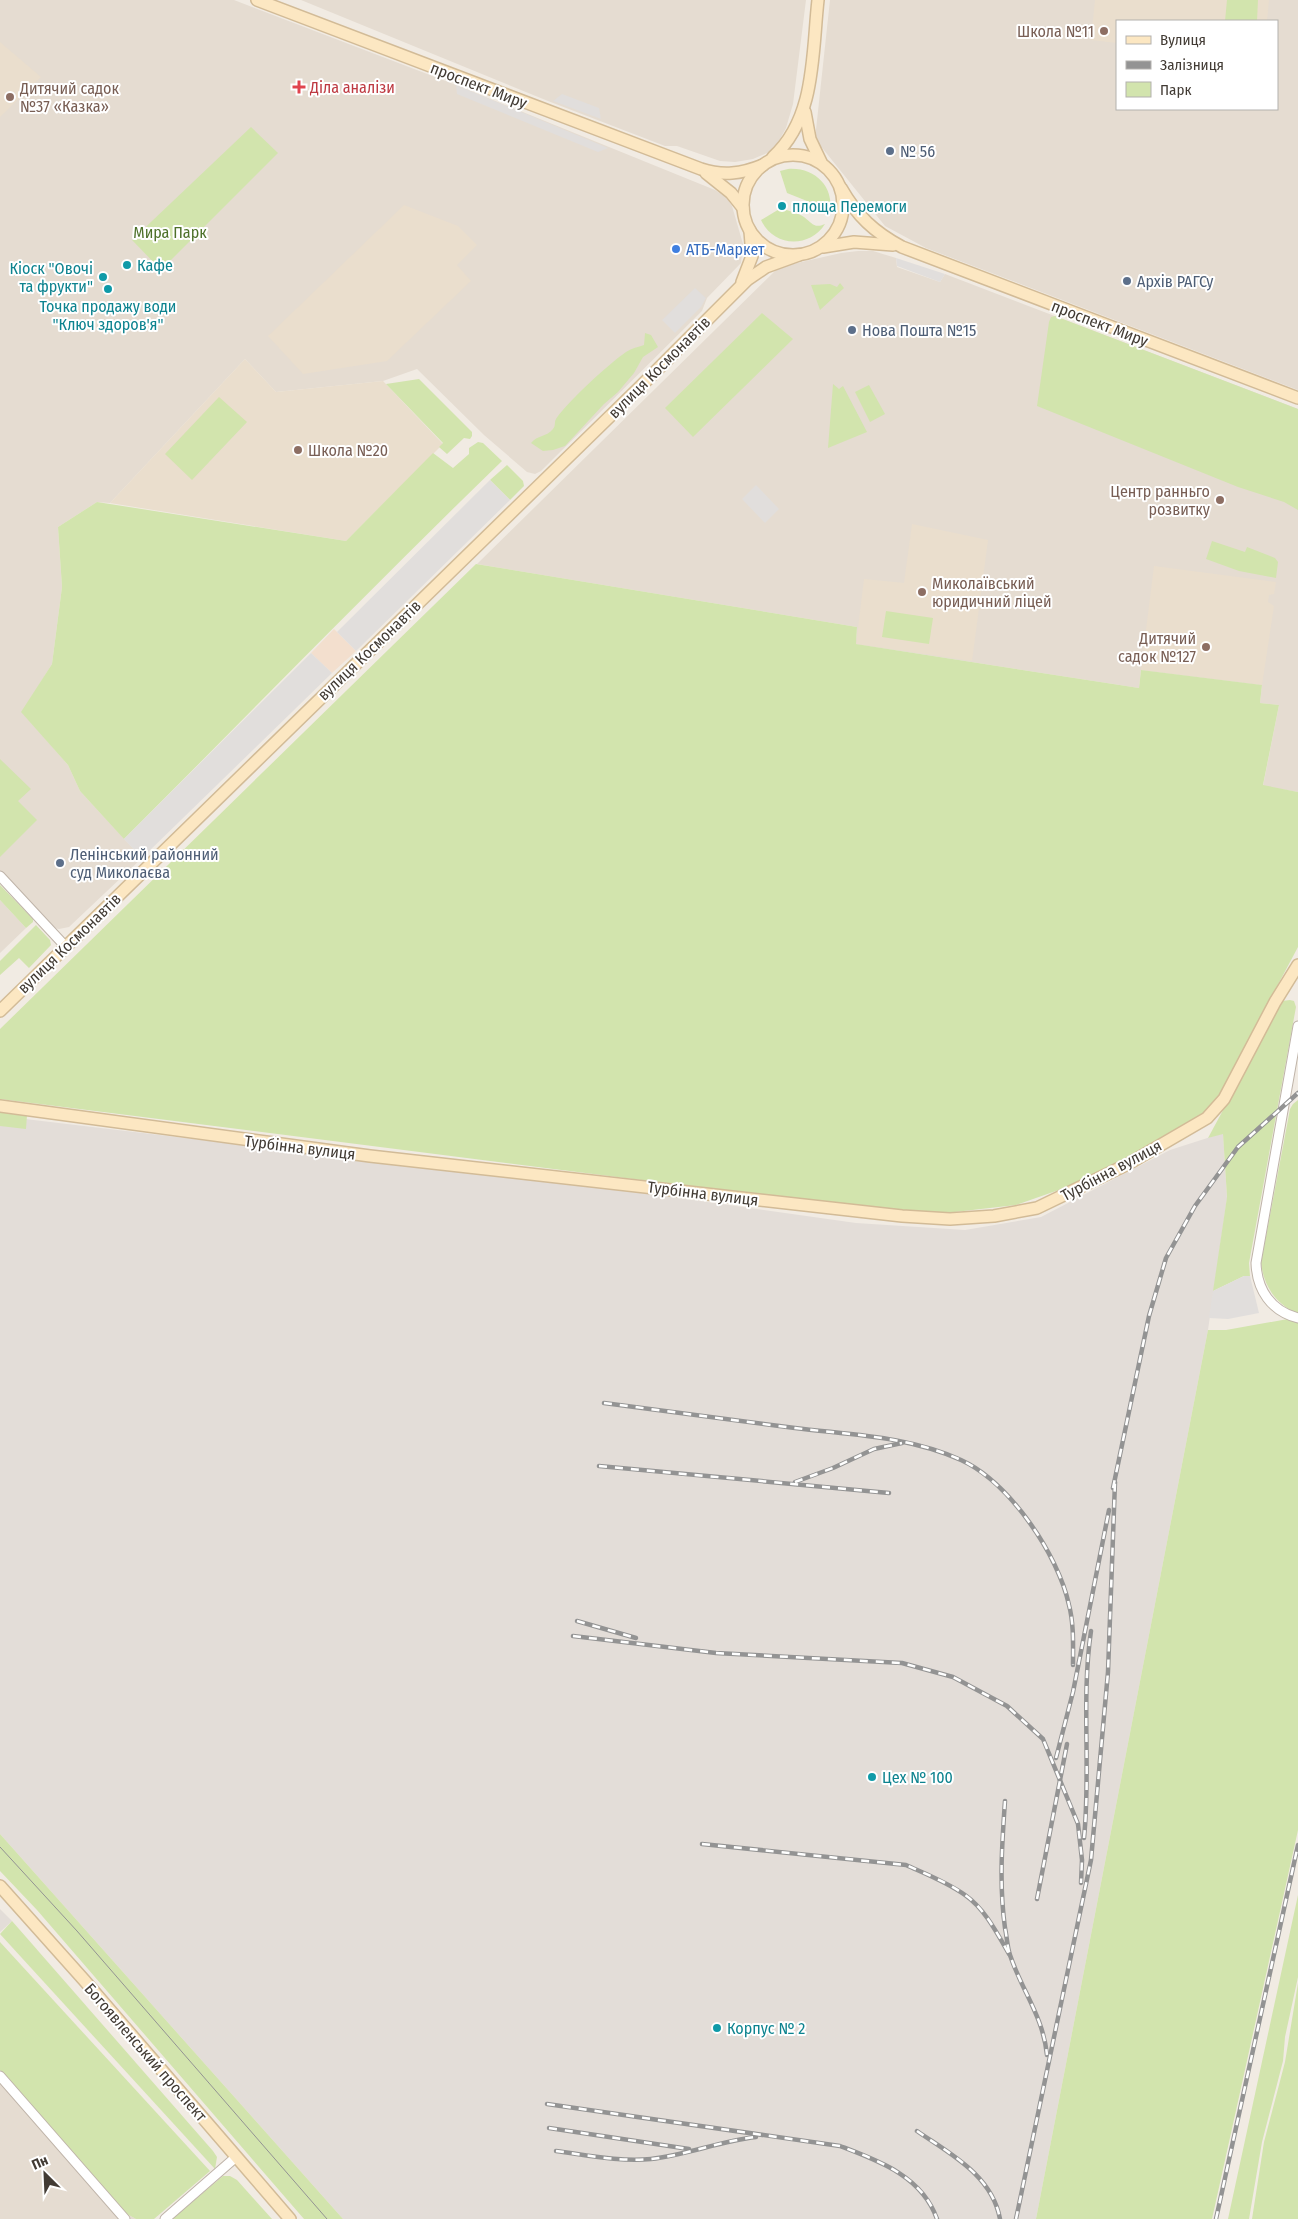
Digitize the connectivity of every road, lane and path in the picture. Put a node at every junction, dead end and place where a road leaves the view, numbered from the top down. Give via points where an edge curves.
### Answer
1 (257, 0) edge
2 (818, 0) edge
3 (805, 107) junction
4 (766, 162) junction
5 (821, 162) junction
6 (701, 169) junction
7 (841, 188) junction
8 (743, 208) junction
9 (750, 230) junction
10 (902, 246) junction
11 (817, 249) junction
12 (799, 255) junction
13 (738, 288) junction
14 (1298, 398) edge
15 (0, 876) edge
16 (66, 947) junction
17 (1298, 965) edge
18 (0, 1011) edge
19 (1298, 1026) edge
20 (0, 1106) edge
21 (1298, 1318) edge
22 (0, 1886) edge
23 (0, 2076) edge
24 (236, 2157) junction
25 (125, 2219) edge
26 (165, 2219) edge
27 (290, 2219) edge

1 - 6 main road, проспект Миру
2 - 3 main road
3 - 4 main road via 788,142
3 - 5 main road via 808,131
4 - 5 main road via 799,155
4 - 6 main road, проспект Миру via 751,170 732,174
4 - 8 main road via 747,184
5 - 7 main road
6 - 8 main road, проспект Миру via 717,180
7 - 10 main road, проспект Миру via 865,222
7 - 11 main road via 844,209 840,223 833,235
8 - 9 main road
9 - 12 main road via 771,250
9 - 13 main road, вулиця Космонавтів via 752,256
10 - 11 main road, проспект Миру via 854,242
10 - 14 main road, проспект Миру
11 - 12 main road
12 - 13 main road, вулиця Космонавтів via 766,267
13 - 16 main road, вулиця Космонавтів
15 - 16 street
16 - 18 main road, вулиця Космонавтів
17 - 20 main road, Турбінна вулиця via 1224,1099 1207,1118 1128,1164 1037,1208 994,1216 950,1219 902,1216 370,1156
19 - 21 street via 1256,1263 1262,1292 1281,1310
22 - 24 main road, Богоявленський проспект
23 - 25 street
24 - 26 street
24 - 27 main road, Богоявленський проспект

